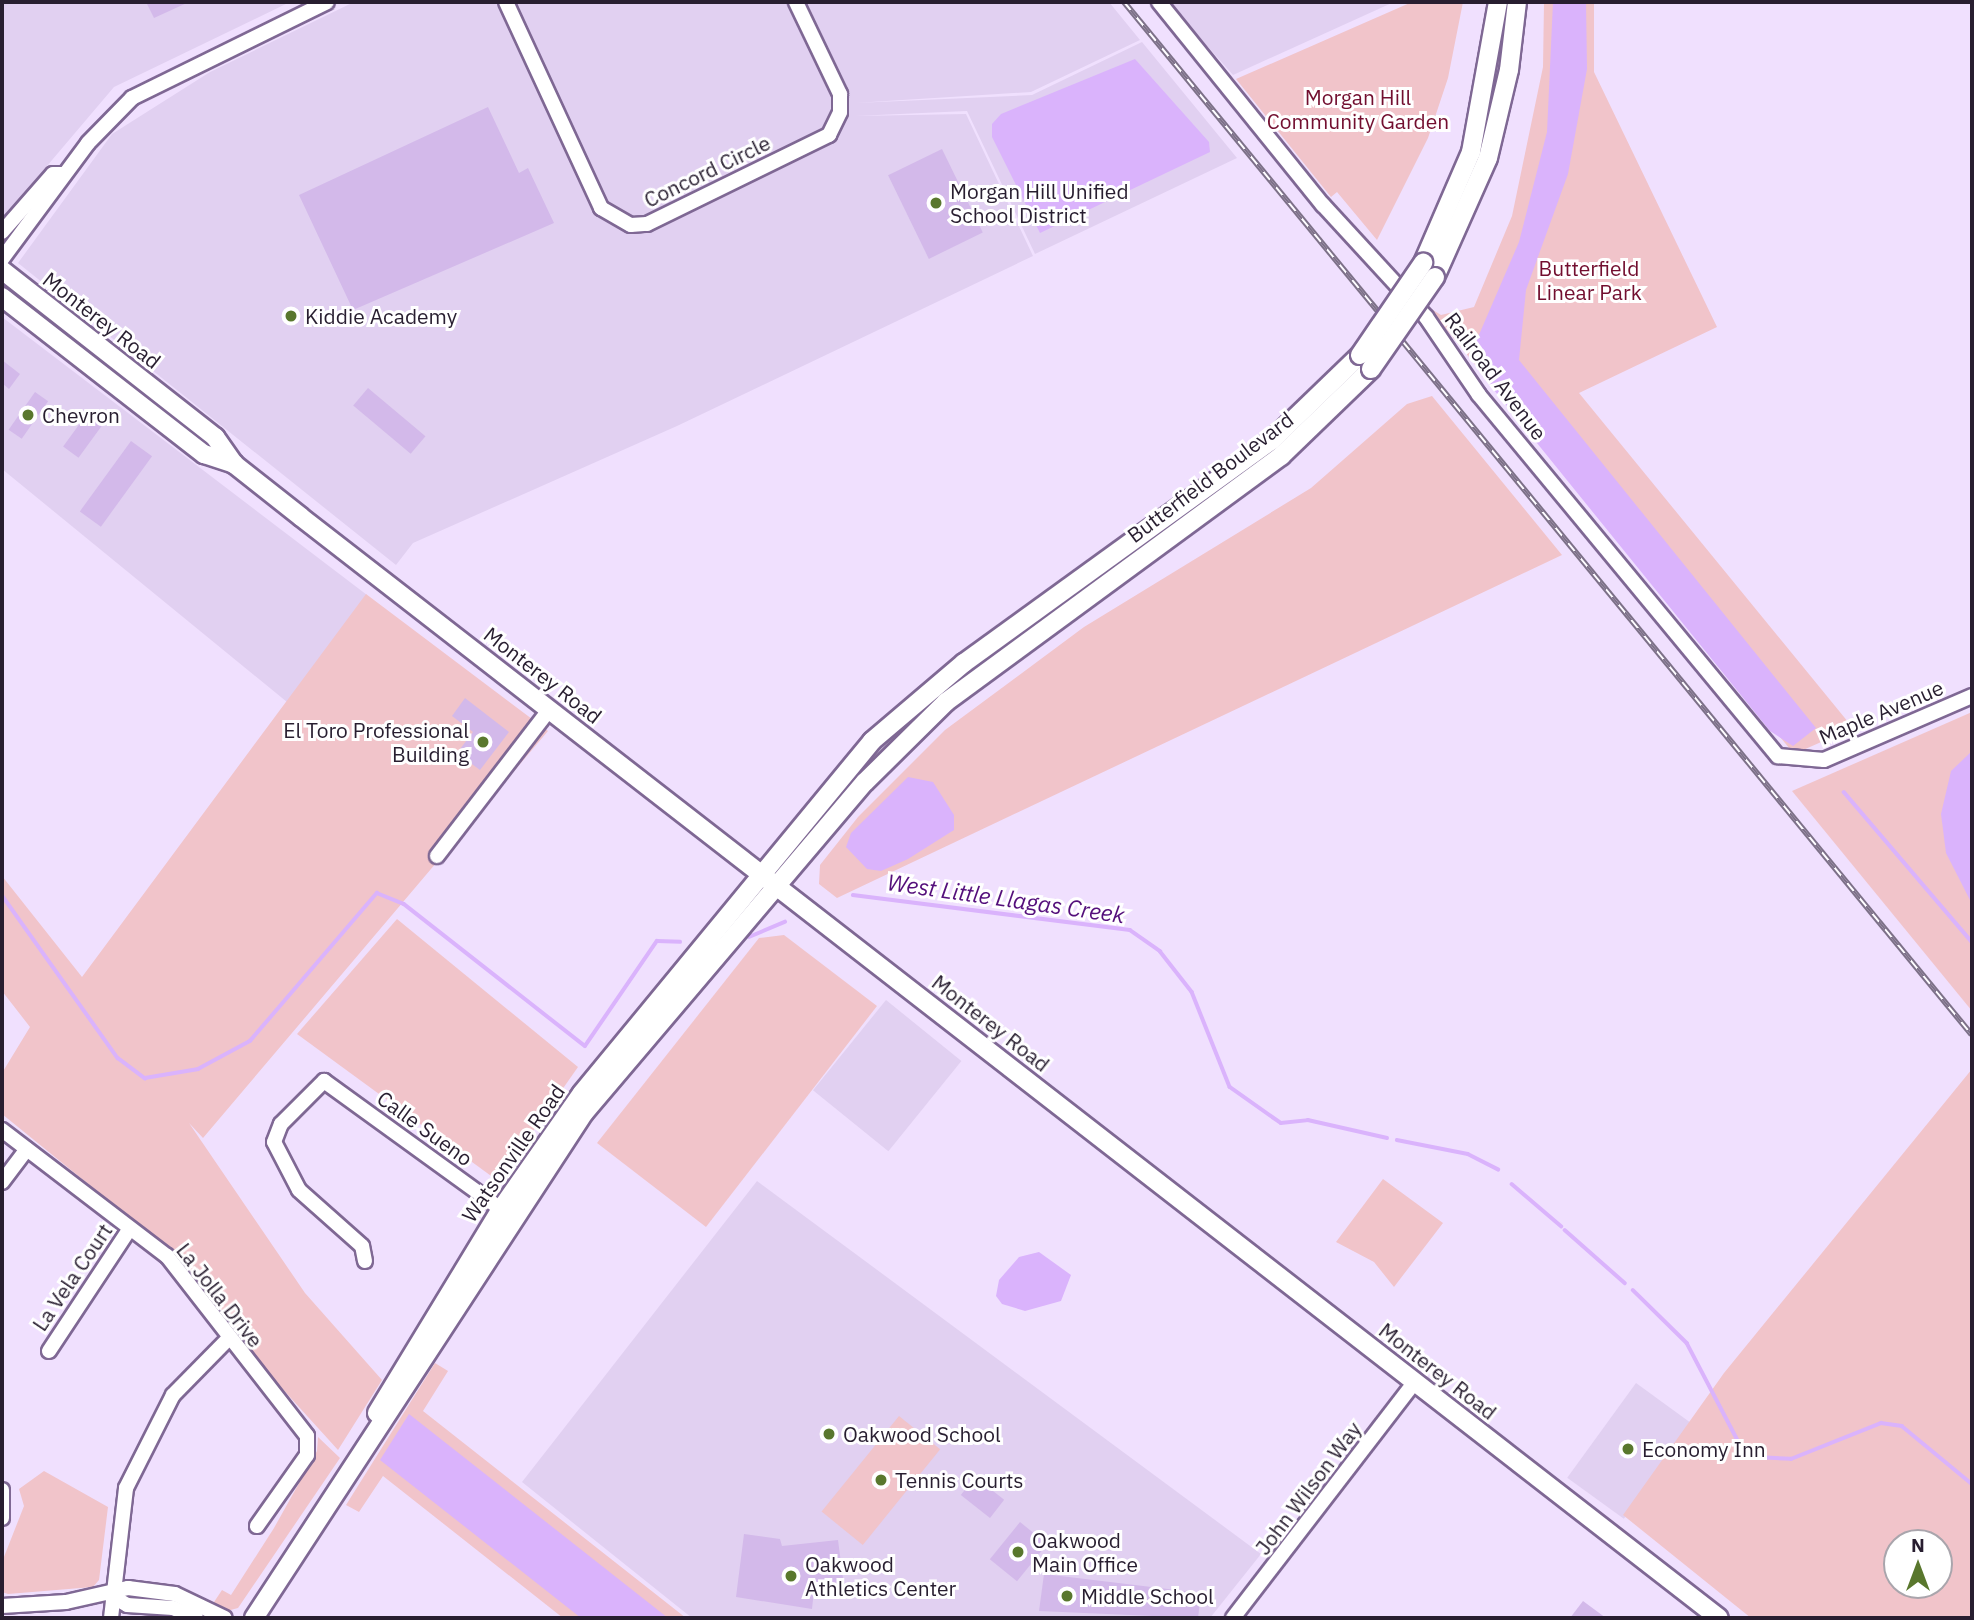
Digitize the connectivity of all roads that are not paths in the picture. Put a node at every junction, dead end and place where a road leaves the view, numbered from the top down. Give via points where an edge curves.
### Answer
1 (327, 2) edge
2 (506, 2) edge
3 (796, 2) edge
4 (1159, 2) edge
5 (1497, 2) edge
6 (1517, 2) edge
7 (64, 174) junction
8 (2, 232) edge
9 (2, 259) edge
10 (2, 270) edge
11 (2, 297) edge
12 (1365, 362) junction
13 (234, 464) junction
14 (1972, 696) edge
15 (549, 710) junction
16 (1804, 763) joint
17 (437, 856) dead end
18 (760, 873) junction
19 (777, 885) junction
20 (2, 1130) edge
21 (27, 1149) junction
22 (2, 1182) edge
23 (500, 1209) junction
24 (130, 1228) junction
25 (365, 1262) dead end
26 (227, 1340) junction
27 (49, 1350) dead end
28 (1415, 1382) junction
29 (389, 1405) junction
30 (2, 1490) edge
31 (2, 1518) edge
32 (257, 1526) dead end
33 (110, 1595) junction
34 (2, 1606) edge
35 (111, 1618) edge
36 (196, 1618) edge
37 (225, 1618) edge
38 (254, 1618) edge
39 (1233, 1618) edge
40 (1719, 1618) edge

1 - 7 street via 132,98
2 - 3 street, Concord Circle via 601,208 631,225 647,224 829,135 840,112 839,94
4 - 16 street, Railroad Avenue via 1323,205 1426,317 1479,395 1759,739 1778,756
5 - 12 main road, Butterfield Boulevard, bridge via 1471,152 1423,263
6 - 12 main road, Butterfield Boulevard, bridge via 1509,70 1488,158 1435,277
7 - 8 street via 53,174
7 - 9 street via 63,183
10 - 13 main road, Monterey Road via 215,437
11 - 13 main road, Monterey Road via 204,454
12 - 18 main road, Butterfield Boulevard via 1271,441 900,715
12 - 19 main road, Butterfield Boulevard via 1281,456 946,702 887,758
13 - 15 main road, Monterey Road
14 - 16 street, Maple Avenue via 1824,760
15 - 17 street
15 - 18 main road, Monterey Road
18 - 19 main road, Monterey Road
18 - 23 main road, Watsonville Road via 592,1080
19 - 28 main road, Monterey Road
19 - 29 main road, Watsonville Road via 576,1124
20 - 21 street, La Jolla Drive
21 - 22 street
21 - 24 street, La Jolla Drive
23 - 25 street, Calle Sueno via 324,1081 281,1124 274,1142 299,1190 362,1246
23 - 29 main road, Watsonville Road
24 - 26 street, La Jolla Drive via 184,1276
24 - 27 street, La Vela Court
26 - 32 street, La Jolla Drive via 307,1436 307,1455
26 - 33 street via 173,1395 126,1488
28 - 39 street, John Wilson Way
28 - 40 main road, Monterey Road
29 - 38 main road, Watsonville Road via 360,1451 339,1473 341,1482
30 - 31 street
33 - 34 street
33 - 35 street
33 - 36 street via 127,1605 173,1608
33 - 37 street via 128,1588 159,1590

